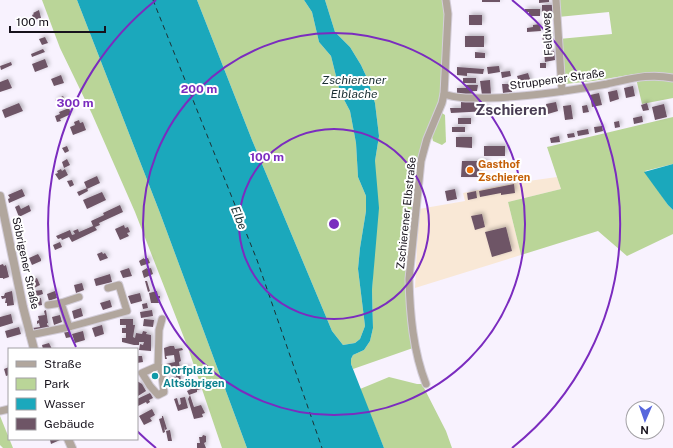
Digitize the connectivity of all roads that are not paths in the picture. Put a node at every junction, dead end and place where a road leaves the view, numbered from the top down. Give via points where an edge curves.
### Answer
1 (446, 0) edge
2 (556, 0) edge
3 (673, 78) edge
4 (562, 91) junction
5 (444, 94) junction
6 (0, 196) edge
7 (108, 288) dead end
8 (79, 297) dead end
9 (61, 303) junction
10 (48, 305) dead end
11 (162, 319) dead end
12 (70, 327) junction
13 (30, 335) junction
14 (34, 348) edge
15 (158, 366) junction
16 (140, 373) edge
17 (426, 384) dead end

1 - 5 street, Zschierener Elbstraße via 448,14
2 - 4 street, Feldweg
3 - 4 street, Struppener Straße via 646,76
4 - 5 street, Struppener Straße via 512,97 464,97
5 - 17 street, Zschierener Elbstraße via 421,161 409,279 417,354
6 - 13 street, Söbrigener Straße
7 - 12 street via 119,285 127,311
8 - 9 street, Söbrigener Straße
9 - 10 street, Söbrigener Straße
9 - 12 street
11 - 15 street
12 - 13 street
13 - 14 street, Söbrigener Straße
15 - 16 street
15 - 16 street via 164,392 158,395

